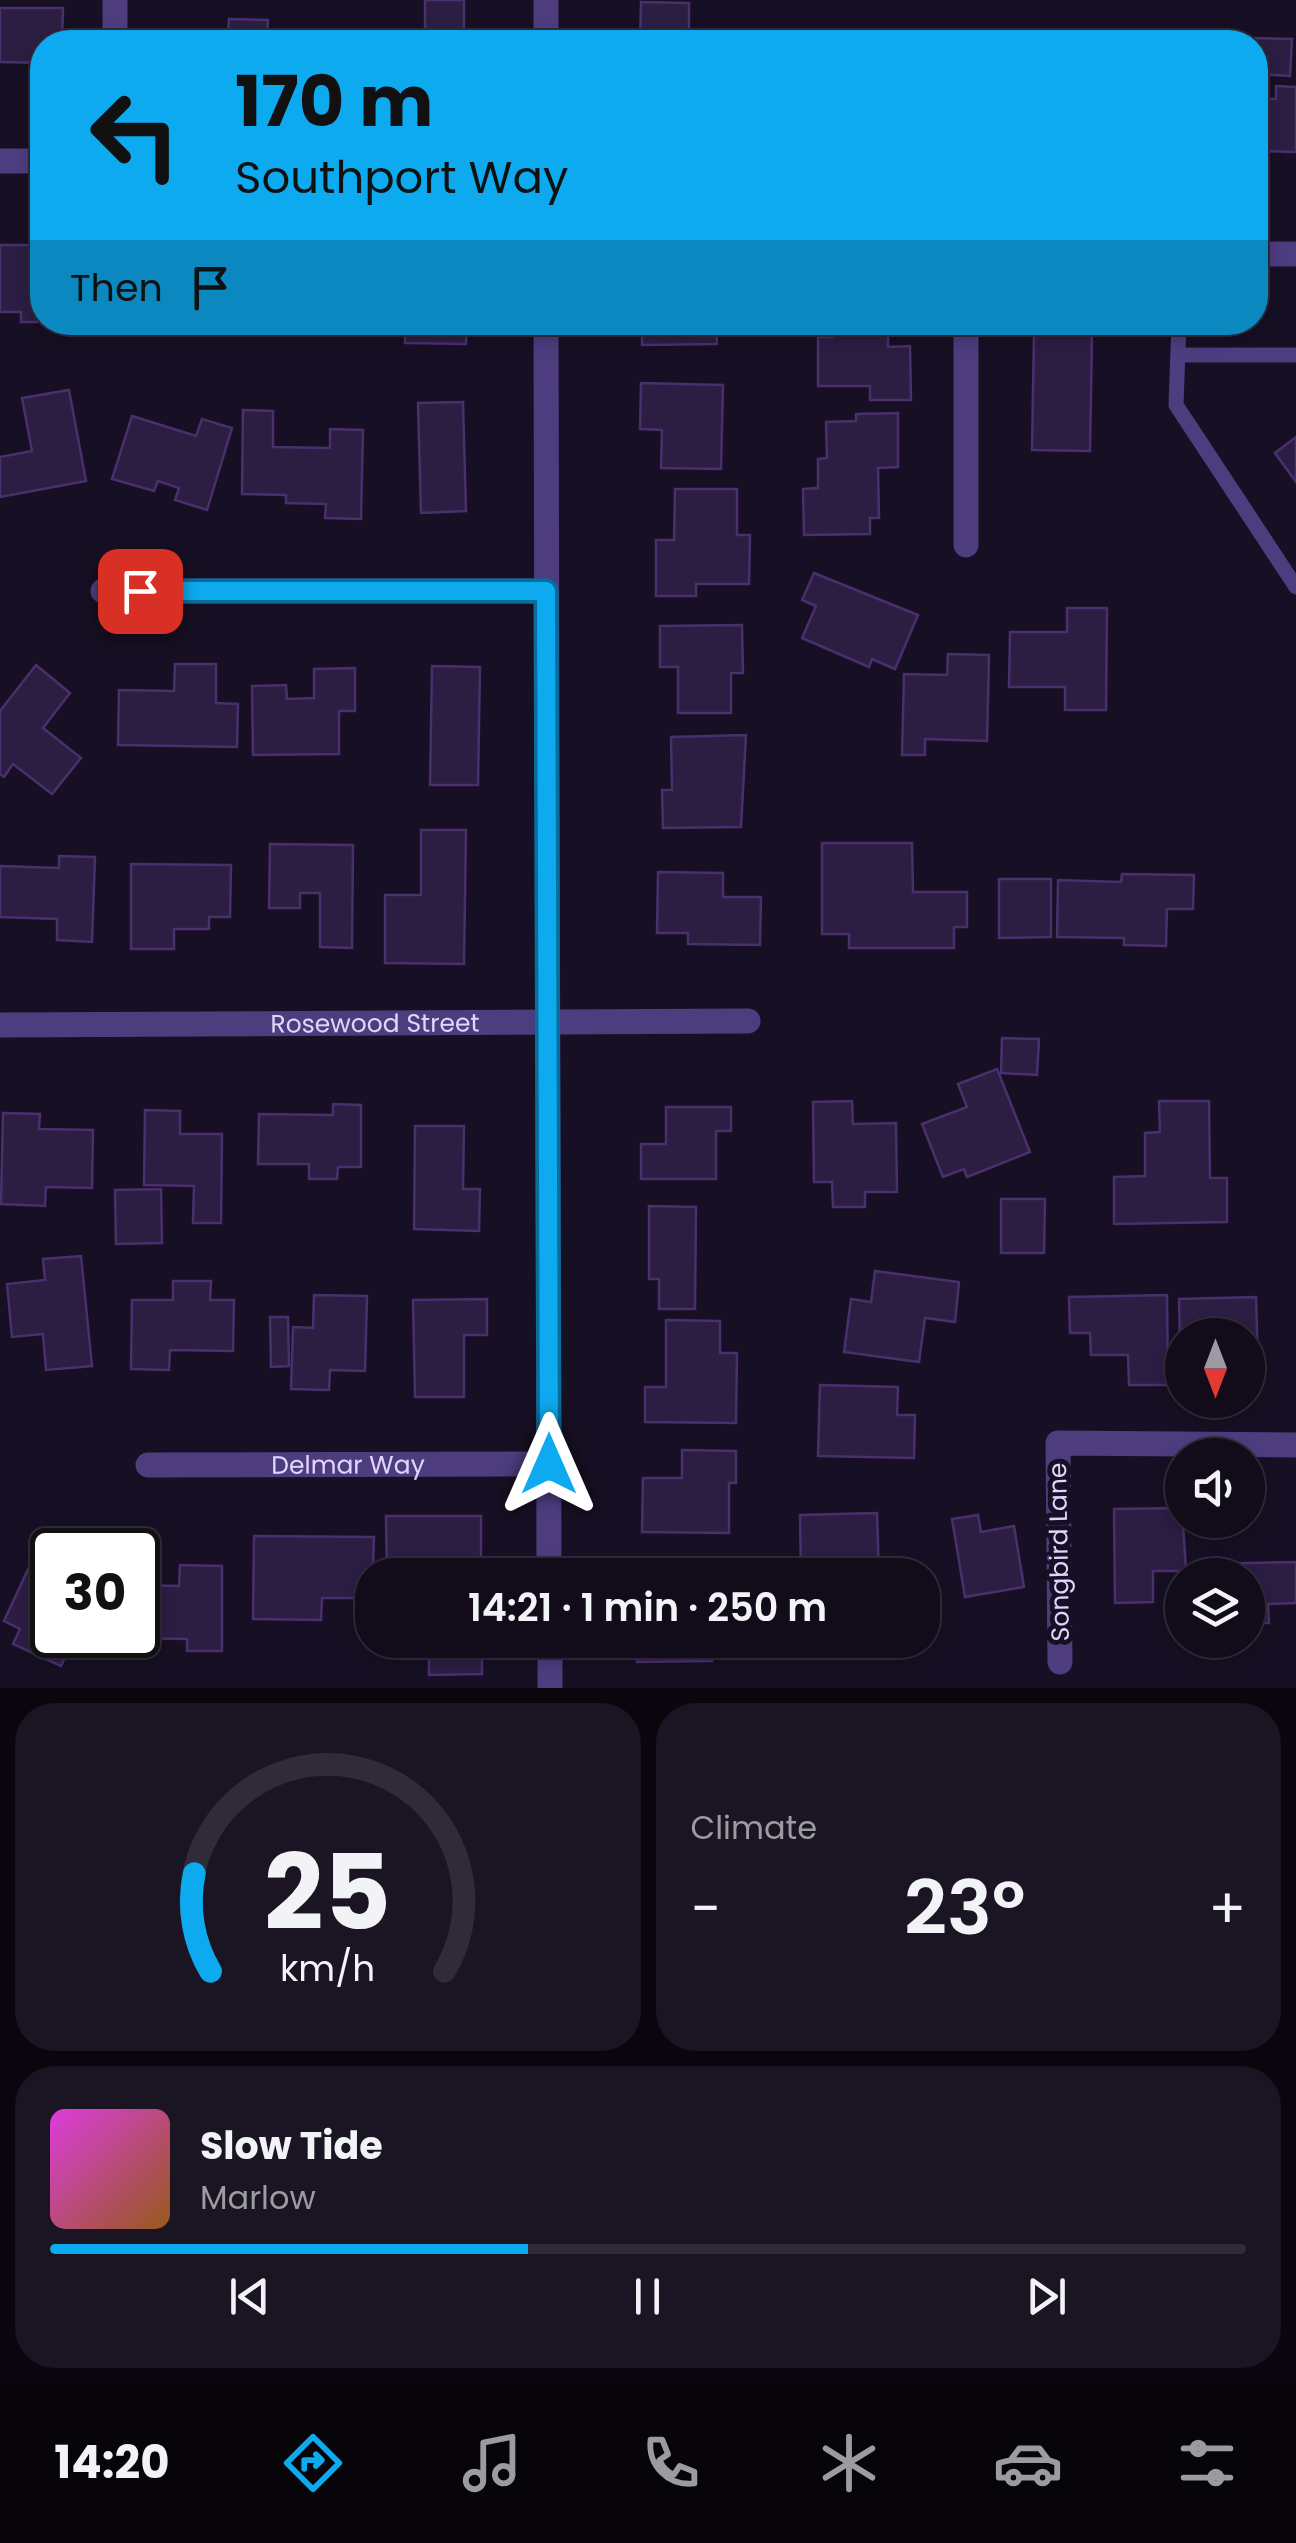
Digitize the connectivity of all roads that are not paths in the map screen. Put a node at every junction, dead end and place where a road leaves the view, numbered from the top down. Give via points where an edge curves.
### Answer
1 (115, 0) edge
2 (546, 0) edge
3 (115, 30) edge
4 (546, 30) edge
5 (0, 161) edge
6 (30, 161) edge
7 (1268, 254) edge
8 (1296, 254) edge
9 (546, 335) edge
10 (966, 335) edge
11 (1179, 335) edge
12 (1296, 354) edge
13 (1178, 355) junction
14 (966, 545) dead end
15 (1296, 587) edge
16 (103, 591) dead end
17 (546, 591) junction
18 (748, 1021) dead end
19 (547, 1022) junction
20 (0, 1024) edge
21 (1296, 1445) edge
22 (148, 1464) dead end
23 (549, 1464) junction
24 (550, 1558) edge
25 (550, 1658) edge
26 (1060, 1662) dead end
27 (550, 1688) edge

1 - 3 street
2 - 4 street
5 - 6 street
7 - 8 street
9 - 17 street
10 - 14 street
11 - 13 lane
12 - 13 lane
13 - 15 lane via 1176,405
16 - 17 street
17 - 19 street
18 - 19 street, Rosewood Street
19 - 20 street, Rosewood Street
19 - 23 street
21 - 26 street, Songbird Lane via 1058,1443
22 - 23 street, Delmar Way
23 - 24 street
25 - 27 street

